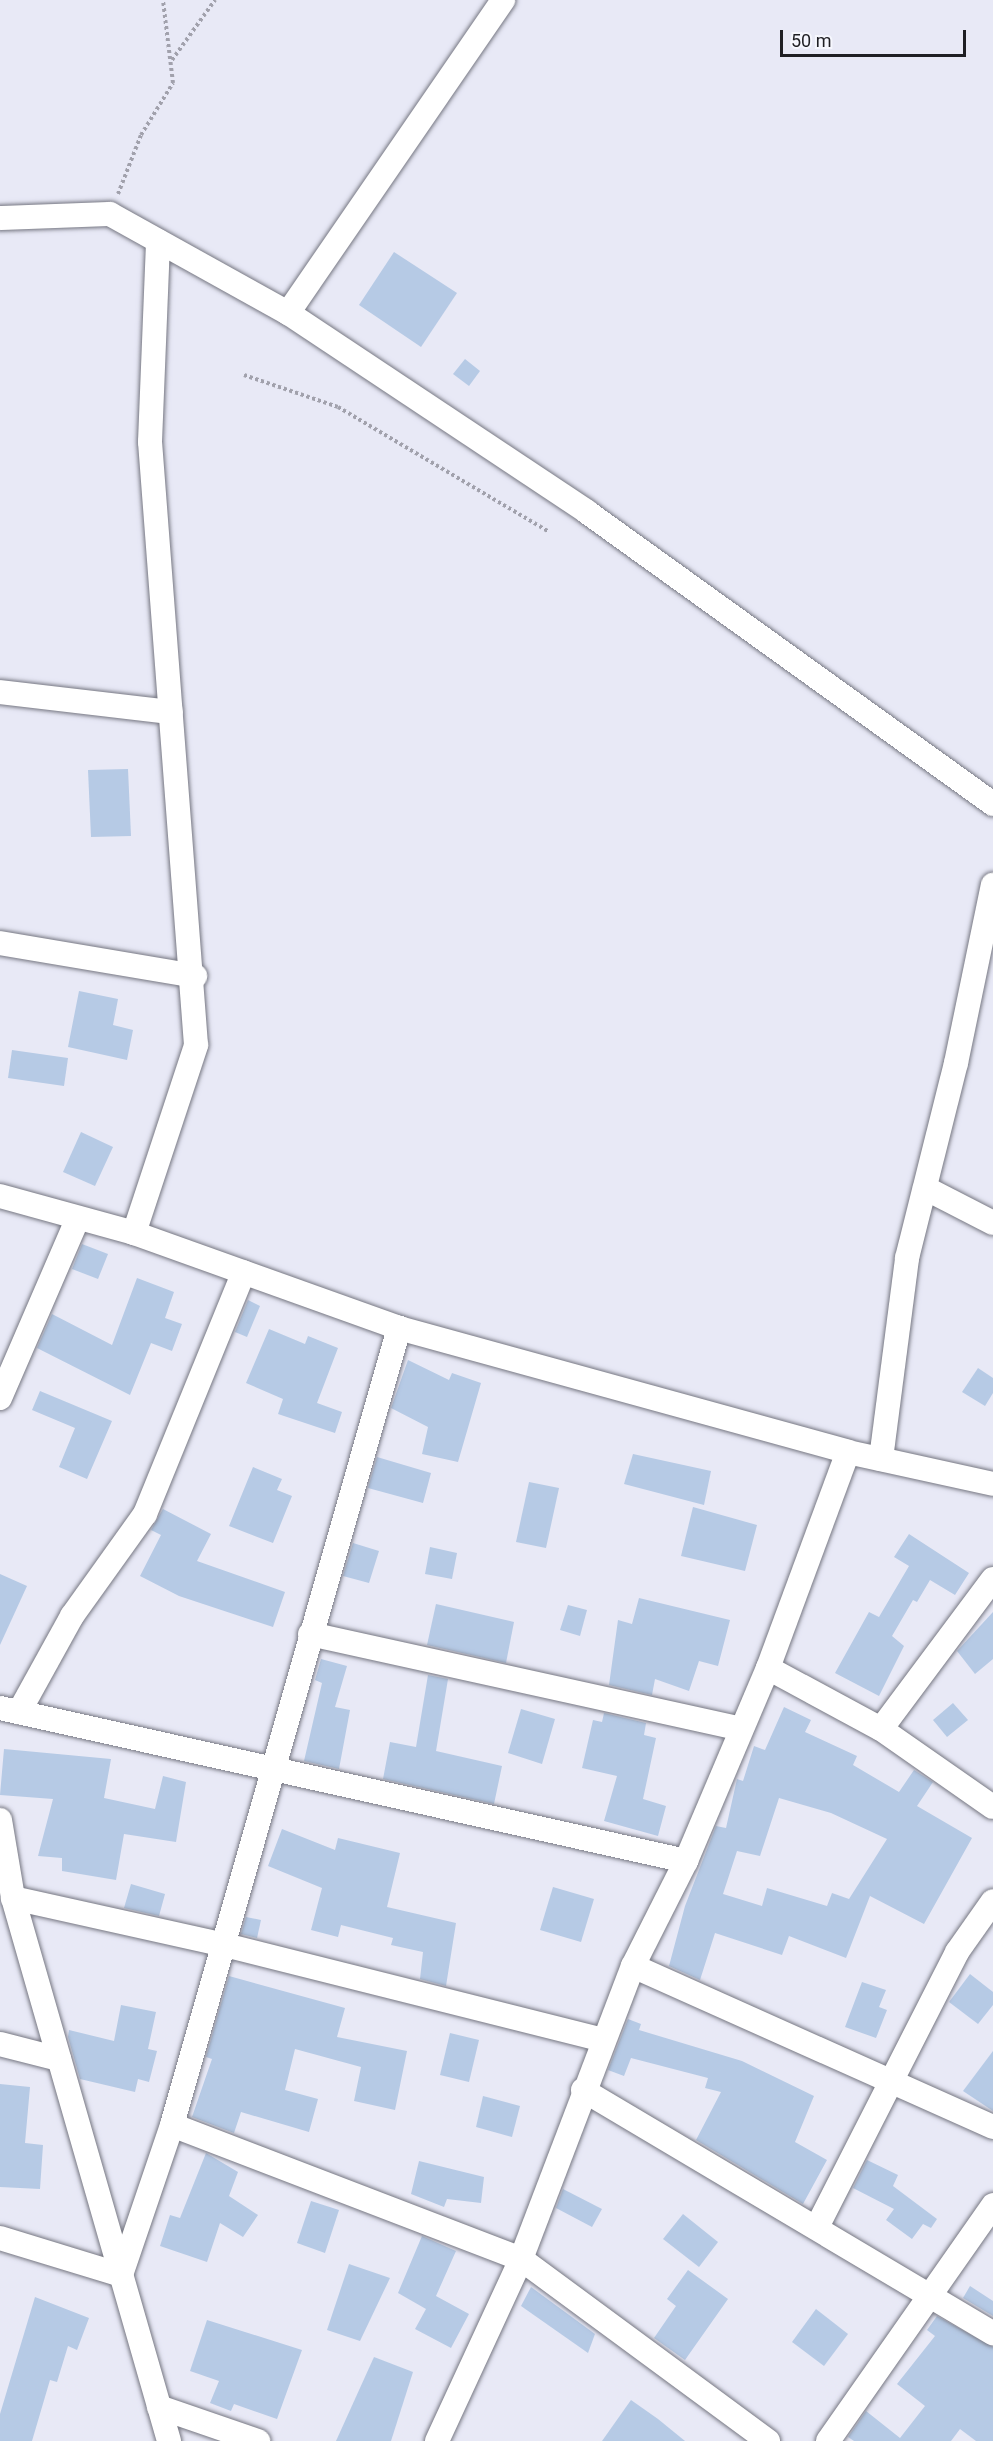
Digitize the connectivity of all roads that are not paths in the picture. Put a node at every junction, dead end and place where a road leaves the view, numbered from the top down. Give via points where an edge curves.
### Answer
1 (503, 0) edge
2 (0, 218) edge
3 (158, 241) junction
4 (288, 313) junction
5 (0, 692) edge
6 (171, 712) junction
7 (993, 804) edge
8 (993, 885) edge
9 (0, 943) edge
10 (195, 976) junction
11 (925, 1188) junction
12 (0, 1196) edge
13 (78, 1218) junction
14 (993, 1223) edge
15 (134, 1233) junction
16 (244, 1272) junction
17 (399, 1329) junction
18 (0, 1398) edge
19 (848, 1452) junction
20 (881, 1459) junction
21 (993, 1484) edge
22 (993, 1580) edge
23 (310, 1634) junction
24 (768, 1668) junction
25 (9, 1710) edge
26 (741, 1729) junction
27 (881, 1730) junction
28 (274, 1769) junction
29 (993, 1807) edge
30 (0, 1820) edge
31 (686, 1861) junction
32 (13, 1898) junction
33 (993, 1901) edge
34 (221, 1944) junction
35 (633, 1966) junction
36 (602, 2040) junction
37 (0, 2044) edge
38 (59, 2059) junction
39 (890, 2081) junction
40 (583, 2090) junction
41 (172, 2125) junction
42 (993, 2127) edge
43 (993, 2205) edge
44 (817, 2227) junction
45 (0, 2238) edge
46 (521, 2259) junction
47 (121, 2276) junction
48 (933, 2294) junction
49 (993, 2333) edge
50 (159, 2407) junction
51 (169, 2441) edge
52 (258, 2441) edge
53 (437, 2441) edge
54 (768, 2441) edge
55 (828, 2441) edge

1 - 4 street
2 - 3 street via 110,214
3 - 4 street
3 - 6 street via 150,442
4 - 7 street via 587,512
5 - 6 street
6 - 10 street
8 - 11 street
9 - 10 street
10 - 15 street via 196,1045
11 - 14 street
11 - 20 street via 907,1258
12 - 13 street
13 - 15 street
13 - 18 street
15 - 16 street
16 - 17 street
16 - 25 street via 145,1514
17 - 19 street
17 - 23 street
19 - 20 street
19 - 24 street
20 - 21 street
22 - 27 street
23 - 26 street
23 - 28 street
24 - 26 street
24 - 27 street
25 - 28 street
26 - 31 street
27 - 29 street
28 - 31 street
28 - 34 street
30 - 32 street
31 - 35 street
32 - 34 street
32 - 38 street
33 - 39 street via 957,1952
34 - 36 street
34 - 41 street
35 - 36 street
35 - 39 street
36 - 40 street
37 - 38 street
38 - 47 street
39 - 42 street
39 - 44 street
40 - 44 street
40 - 46 street
41 - 46 street
41 - 47 street
43 - 48 street
44 - 48 street
45 - 47 street
46 - 53 street
46 - 54 street
47 - 50 street
48 - 49 street
48 - 55 street
50 - 51 street
50 - 52 street

